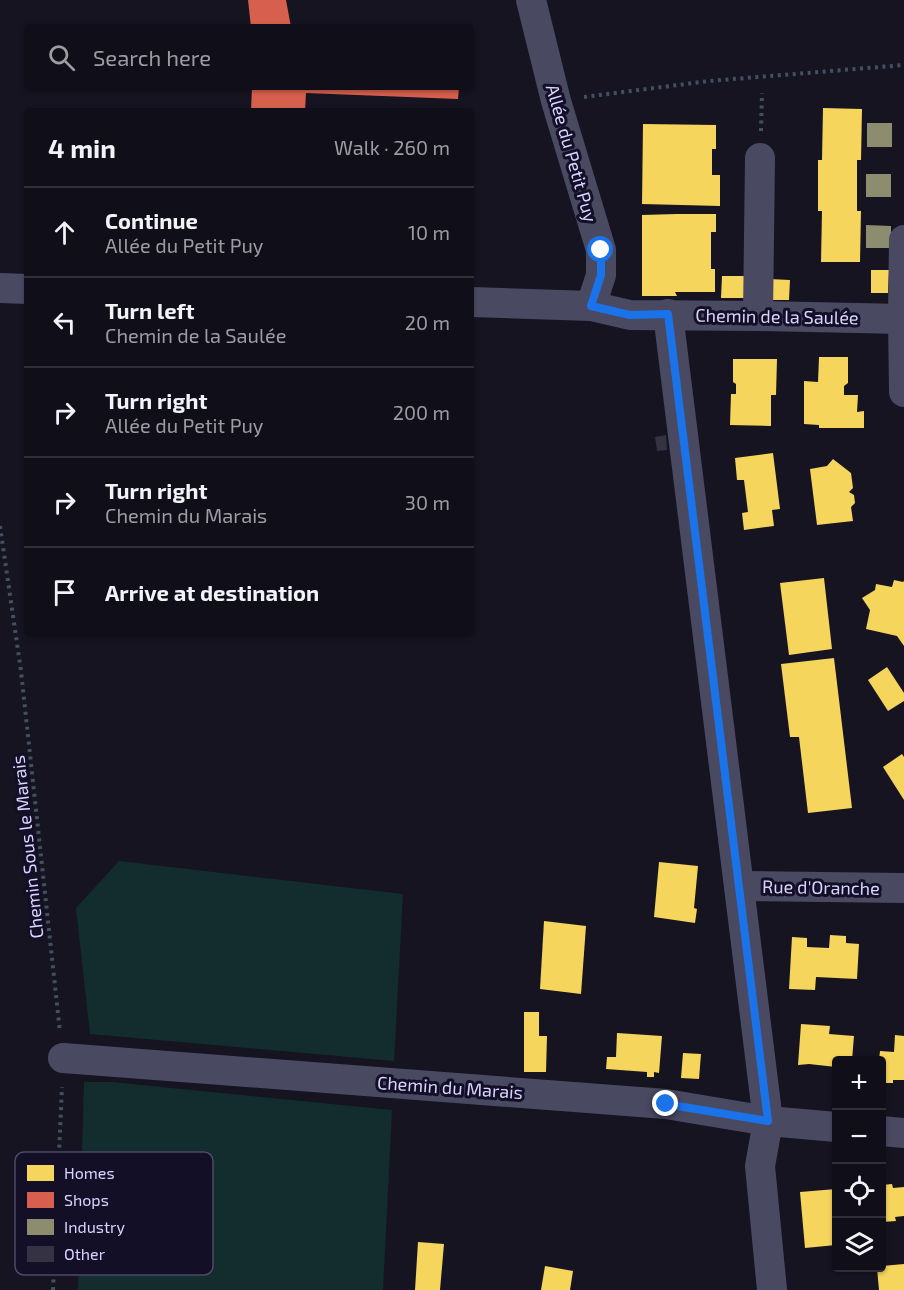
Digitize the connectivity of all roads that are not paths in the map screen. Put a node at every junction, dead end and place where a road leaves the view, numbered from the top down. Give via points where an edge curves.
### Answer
1 (531, 0) edge
2 (760, 159) road end
3 (904, 240) edge
4 (0, 288) edge
5 (24, 289) edge
6 (474, 302) edge
7 (591, 306) junction
8 (668, 314) junction
9 (758, 316) junction
10 (903, 319) edge
11 (904, 392) edge
12 (739, 886) junction
13 (904, 888) edge
14 (63, 1058) road end
15 (768, 1121) junction
16 (832, 1127) edge
17 (886, 1131) edge
18 (904, 1133) edge
19 (772, 1290) edge

1 - 7 street, Allée du Petit Puy via 556,101 601,250 601,275
2 - 9 street
3 - 10 street
4 - 5 street
6 - 7 street, Chemin de la Saulée
7 - 8 street, Chemin de la Saulée via 630,315
8 - 9 street, Chemin de la Saulée
8 - 12 street
9 - 10 street, Chemin de la Saulée
10 - 11 street
12 - 13 street, Rue d'Oranche
12 - 15 street
14 - 15 street, Chemin du Marais via 666,1104
15 - 16 street, Chemin du Marais
15 - 19 street via 760,1166
17 - 18 street

